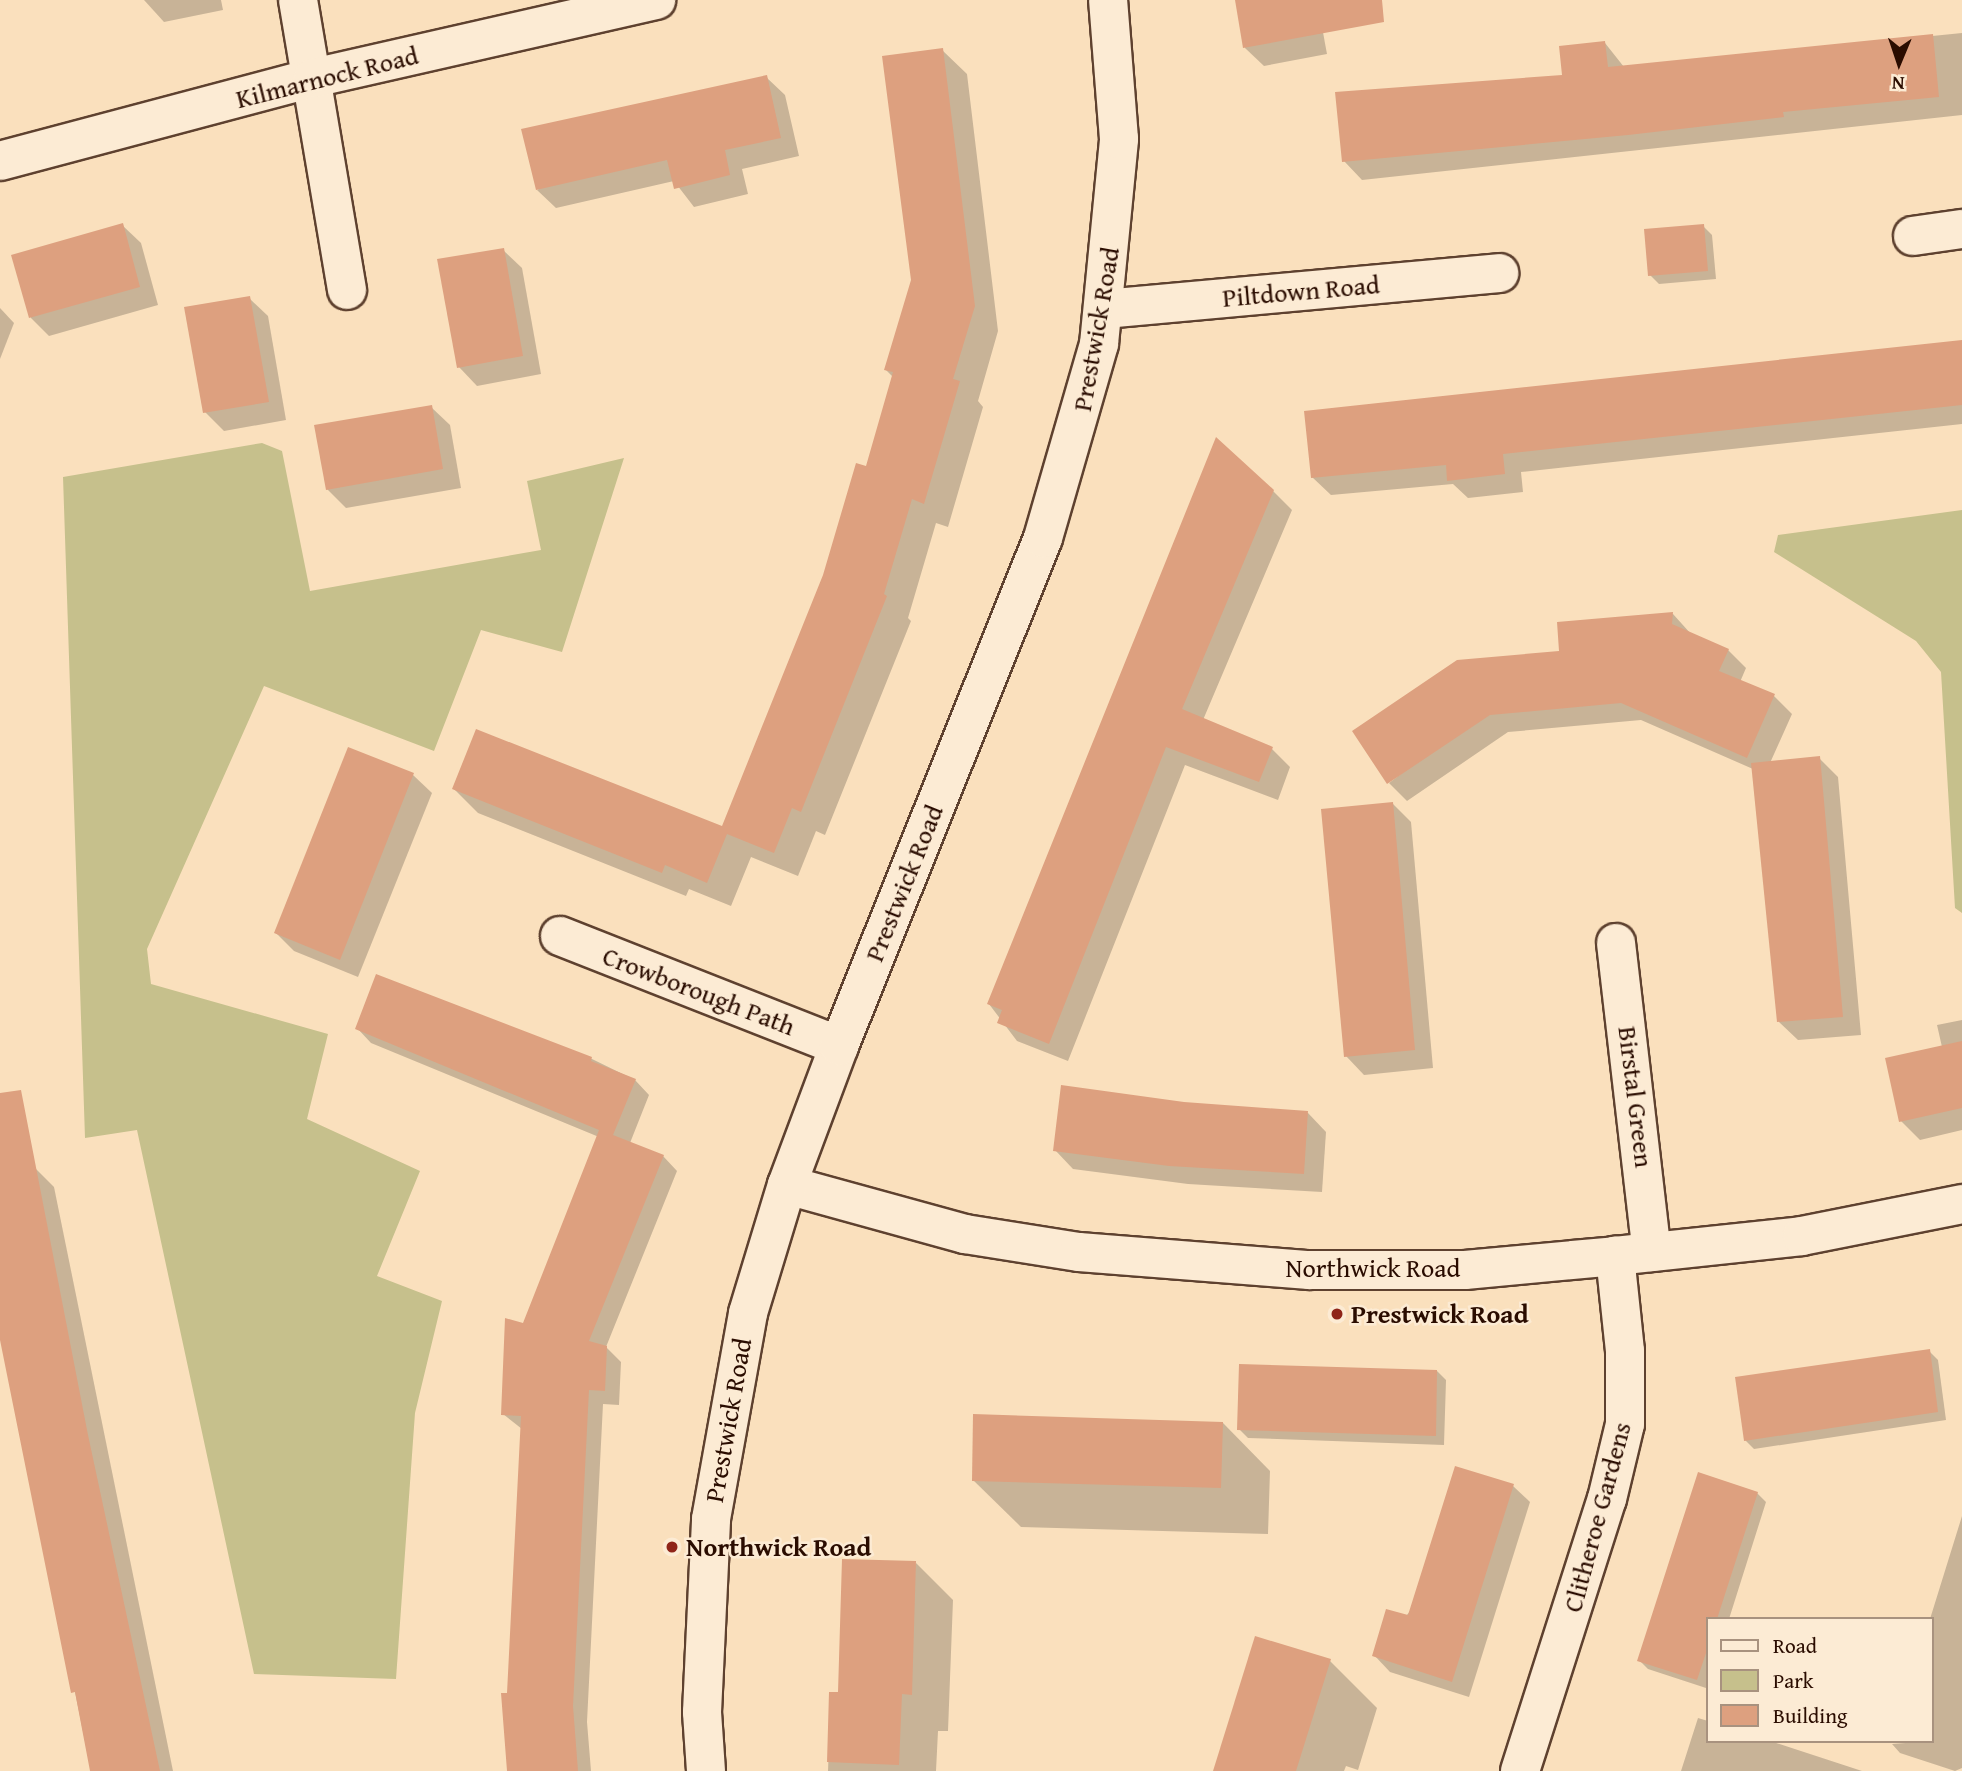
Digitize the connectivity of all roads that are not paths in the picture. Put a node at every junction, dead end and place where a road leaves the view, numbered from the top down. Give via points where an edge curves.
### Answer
1 (298, 0) edge
2 (656, 0) edge
3 (1108, 0) edge
4 (313, 78) junction
5 (0, 161) edge
6 (1962, 229) edge
7 (1913, 236) dead end
8 (1499, 273) dead end
9 (347, 290) dead end
10 (1104, 309) junction
11 (560, 936) dead end
12 (1616, 943) dead end
13 (839, 1046) junction
14 (787, 1185) junction
15 (1962, 1204) edge
16 (1653, 1252) junction
17 (1615, 1256) junction
18 (706, 1771) edge
19 (1520, 1771) edge

1 - 4 street
2 - 4 street, Kilmarnock Road
3 - 10 street, Prestwick Road via 1119,139
4 - 5 street, Kilmarnock Road
4 - 9 street
6 - 7 street
8 - 10 street, Piltdown Road
10 - 13 street, Prestwick Road via 1079,426 1043,538
11 - 13 street, Crowborough Path
12 - 16 street, Birstal Green
13 - 14 street, Prestwick Road
14 - 17 street, Northwick Road via 965,1234 1175,1261 1309,1270 1465,1270
14 - 18 street, Prestwick Road via 748,1313 711,1519 702,1712
15 - 16 street, Northwick Road via 1802,1236
16 - 17 street, Northwick Road
17 - 19 street, Clitheroe Gardens via 1625,1351 1625,1424 1607,1499

